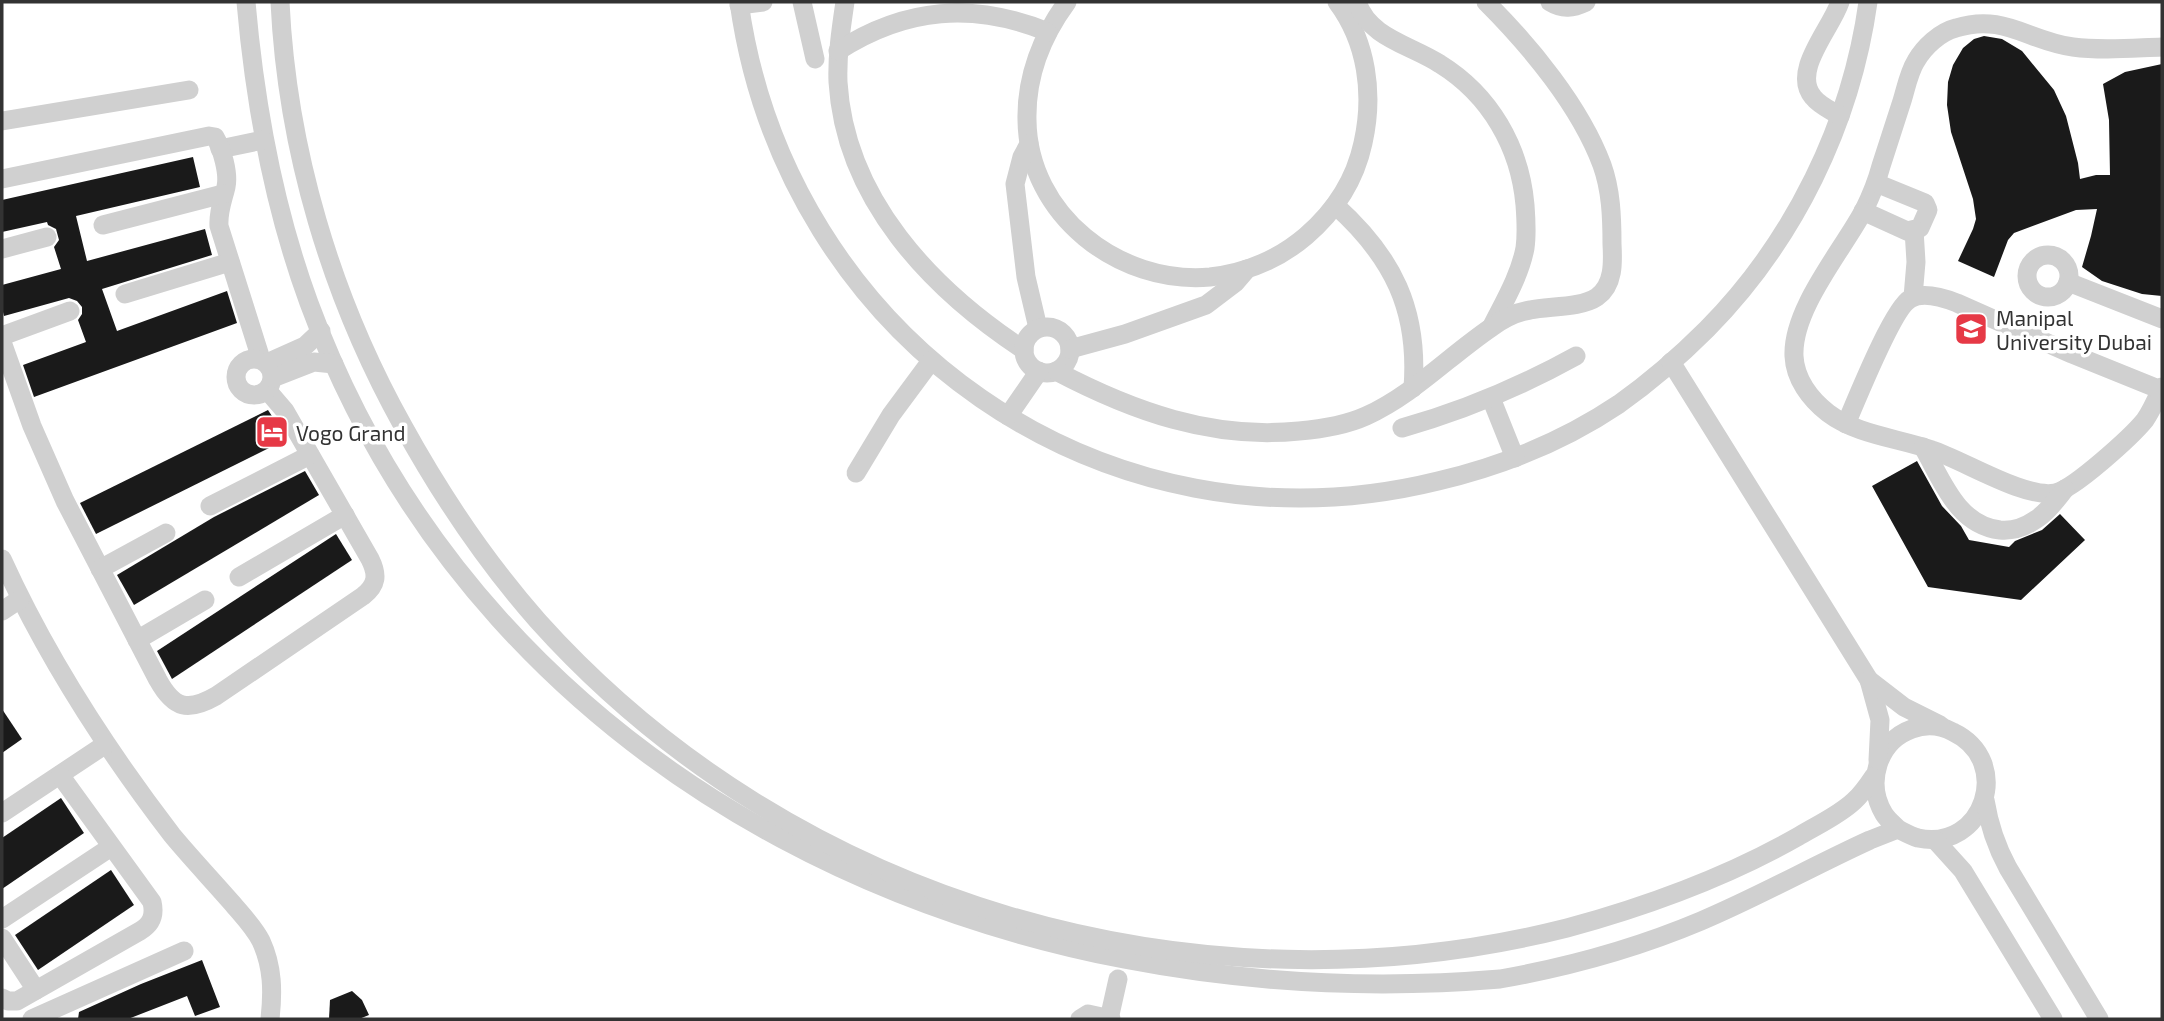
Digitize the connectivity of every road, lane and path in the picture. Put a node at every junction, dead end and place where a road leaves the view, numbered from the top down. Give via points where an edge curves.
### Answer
1 (246, 2) edge
2 (280, 2) edge
3 (763, 2) edge
4 (802, 2) edge
5 (845, 2) edge
6 (1067, 2) edge
7 (1337, 2) edge
8 (1357, 2) edge
9 (1486, 2) edge
10 (1550, 2) edge
11 (1586, 2) edge
12 (1840, 2) edge
13 (1868, 2) edge
14 (739, 3) edge
15 (1048, 32) junction
16 (2162, 47) edge
17 (838, 51) junction
18 (815, 59) dead end
19 (189, 90) dead end
20 (1840, 116) junction
21 (2, 121) edge
22 (263, 140) junction
23 (1029, 144) junction
24 (220, 149) junction
25 (2, 179) edge
26 (1876, 183) junction
27 (223, 194) junction
28 (1335, 205) junction
29 (1863, 211) junction
30 (103, 225) dead end
31 (1914, 230) junction
32 (47, 237) dead end
33 (2, 249) edge
34 (230, 262) junction
35 (1247, 269) junction
36 (2068, 282) dead end
37 (125, 295) dead end
38 (1913, 297) junction
39 (70, 311) dead end
40 (2162, 319) edge
41 (1492, 326) junction
42 (1038, 328) junction
43 (321, 331) junction
44 (2, 336) edge
45 (2, 342) edge
46 (1070, 349) junction
47 (1024, 350) junction
48 (1576, 356) dead end
49 (931, 360) junction
50 (1671, 362) junction
51 (334, 365) junction
52 (1047, 371) junction
53 (267, 373) junction
54 (1413, 388) junction
55 (2162, 389) edge
56 (1491, 398) junction
57 (1008, 415) junction
58 (1846, 424) junction
59 (1402, 428) dead end
60 (1923, 447) junction
61 (310, 455) junction
62 (1515, 458) junction
63 (856, 473) dead end
64 (2065, 489) junction
65 (210, 506) dead end
66 (345, 515) junction
67 (166, 533) dead end
68 (2, 559) edge
69 (100, 569) junction
70 (239, 577) dead end
71 (20, 599) junction
72 (205, 600) dead end
73 (2, 611) edge
74 (137, 640) junction
75 (1869, 680) junction
76 (1944, 727) junction
77 (106, 744) junction
78 (1876, 768) junction
79 (60, 775) junction
80 (1985, 800) junction
81 (2, 813) edge
82 (1898, 829) junction
83 (1935, 840) junction
84 (111, 847) junction
85 (801, 867) dead end
86 (2, 919) edge
87 (2, 938) edge
88 (184, 951) dead end
89 (1095, 974) dead end
90 (1118, 979) junction
91 (1142, 982) dead end
92 (36, 990) junction
93 (1260, 994) dead end
94 (2, 998) edge
95 (32, 1019) edge
96 (270, 1019) edge
97 (1101, 1019) edge
98 (2053, 1019) edge
99 (2099, 1019) edge

1 - 22 street
2 - 78 street via 298,144 327,252 368,356 449,503 538,621 644,723 764,809 850,856 967,905 1138,948 1263,960 1403,956 1551,932 1669,896 1744,864 1832,817 1856,799
3 - 14 street
4 - 18 street
5 - 17 street
6 - 15 street
7 - 28 street via 1361,50 1369,99 1356,169
8 - 41 street via 1364,17 1382,34 1463,81 1505,131 1523,188 1525,247
9 - 41 street via 1548,74 1590,139 1609,194 1613,252 1611,279 1599,297 1517,313
10 - 11 street via 1565,8
12 - 20 street via 1810,61 1805,81 1814,99
13 - 20 street
14 - 49 street via 750,65 797,190 832,250 874,304
15 - 17 street via 1008,18 946,12 889,24
15 - 23 street via 1028,98
16 - 26 street via 2071,47 2000,23 1975,22 1952,29 1931,42 1915,62
17 - 47 street via 838,83 850,147 877,206 940,284
19 - 21 street
20 - 50 street via 1809,188 1749,284
22 - 24 street
22 - 43 street via 289,246
23 - 35 street via 1046,192 1061,214 1099,249 1145,271 1170,276 1196,278
23 - 42 street via 1015,184 1026,277
24 - 25 street via 217,139 209,136
24 - 27 street via 226,180
26 - 29 street
26 - 31 street via 1924,203 1927,214
27 - 30 street
27 - 34 street via 219,226
28 - 35 street via 1296,244
28 - 54 street via 1380,252 1396,280 1414,348
29 - 31 street
29 - 58 street via 1803,313 1795,335 1800,381 1812,400
31 - 38 street
32 - 33 street
34 - 37 street
34 - 53 street
35 - 46 street via 1206,305
36 - 40 street
38 - 55 street via 1957,303
38 - 58 street via 1894,320
39 - 44 street
41 - 54 street
42 - 46 street via 1060,330
42 - 47 street via 1027,337
43 - 51 street
43 - 53 street
45 - 69 street via 32,426
46 - 52 street via 1064,366
47 - 52 street via 1031,367
48 - 56 street
49 - 57 street
49 - 63 street
50 - 62 street via 1609,410
50 - 75 street
51 - 53 street via 314,362
51 - 85 street via 397,487 444,557 520,650 565,696 664,780 730,827
52 - 54 street via 1159,416 1210,429 1262,433 1340,424 1365,416
52 - 57 street
53 - 61 street
55 - 64 street via 2136,430
56 - 59 street
56 - 62 street
57 - 62 street via 1034,431 1146,477 1249,496 1367,495 1444,480
58 - 60 street
60 - 64 street via 2034,492
60 - 64 street via 1961,511 1989,529 2005,531 2029,524
61 - 65 street
61 - 66 street
66 - 70 street
66 - 74 street via 375,569 371,589 216,696 201,705 183,705 167,696
67 - 69 street
68 - 71 street
69 - 74 street
71 - 73 street
71 - 77 street
72 - 74 street
75 - 76 street via 1904,707
75 - 78 street via 1880,720
76 - 78 street via 1912,729 1898,736 1886,747
76 - 80 street via 1965,737 1980,755 1987,777
77 - 79 street
77 - 96 street via 174,837 260,939 272,976
78 - 82 street via 1876,796 1884,815
79 - 81 street
79 - 84 street
80 - 83 street via 1974,820 1957,833
80 - 99 street via 1997,847
82 - 83 street
82 - 93 street via 1700,921 1552,969 1398,992
83 - 98 street via 1969,880
84 - 86 street
84 - 92 street via 152,902 152,919 140,931
87 - 92 street
88 - 95 street
89 - 90 street
90 - 91 street
90 - 97 street
92 - 94 street via 17,1001

